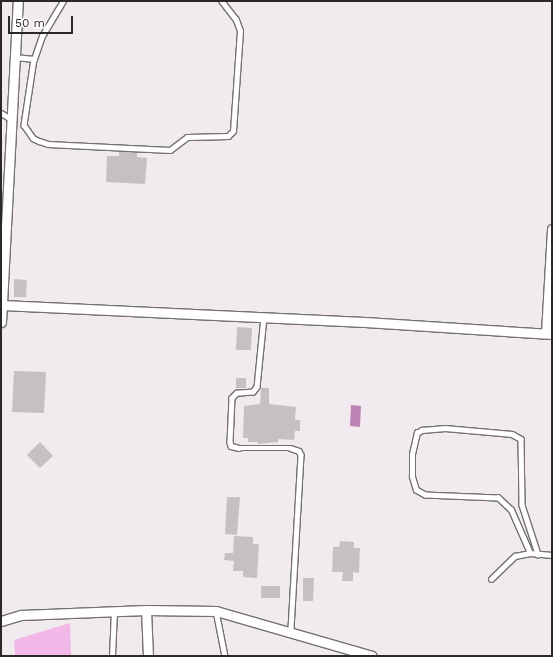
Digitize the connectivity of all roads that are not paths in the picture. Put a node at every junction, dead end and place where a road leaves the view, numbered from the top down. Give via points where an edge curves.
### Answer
1 (18, 1) edge
2 (63, 1) edge
3 (221, 1) edge
4 (15, 57) junction
5 (34, 58) junction
6 (1, 113) edge
7 (11, 119) junction
8 (552, 229) edge
9 (1, 304) edge
10 (264, 317) junction
11 (1, 322) edge
12 (549, 334) edge
13 (530, 553) junction
14 (538, 554) junction
15 (552, 555) edge
16 (491, 579) dead end
17 (146, 610) junction
18 (114, 611) junction
19 (216, 611) junction
20 (1, 621) edge
21 (291, 632) junction
22 (112, 656) edge
23 (148, 656) edge
24 (224, 656) edge
25 (372, 656) edge

1 - 4 street
2 - 5 lane via 42,36
3 - 5 lane via 236,20 240,31 233,131 228,136 187,137 170,150 39,141 24,125
4 - 5 lane
4 - 7 street
6 - 7 lane
7 - 9 street
8 - 12 street
9 - 10 street
9 - 11 street
10 - 12 street
10 - 21 lane via 257,387 252,392 237,393 232,398 230,442 231,446 239,448 295,449 301,455
13 - 14 lane
13 - 14 lane via 511,510 498,498 425,495 416,490 412,477 412,454 417,433 422,430 445,428 512,434 521,439 522,505
13 - 16 lane via 515,556
14 - 15 lane
17 - 18 street
17 - 19 street
17 - 23 street
18 - 20 street via 21,615
18 - 22 lane
19 - 21 street
19 - 24 lane
21 - 25 street

